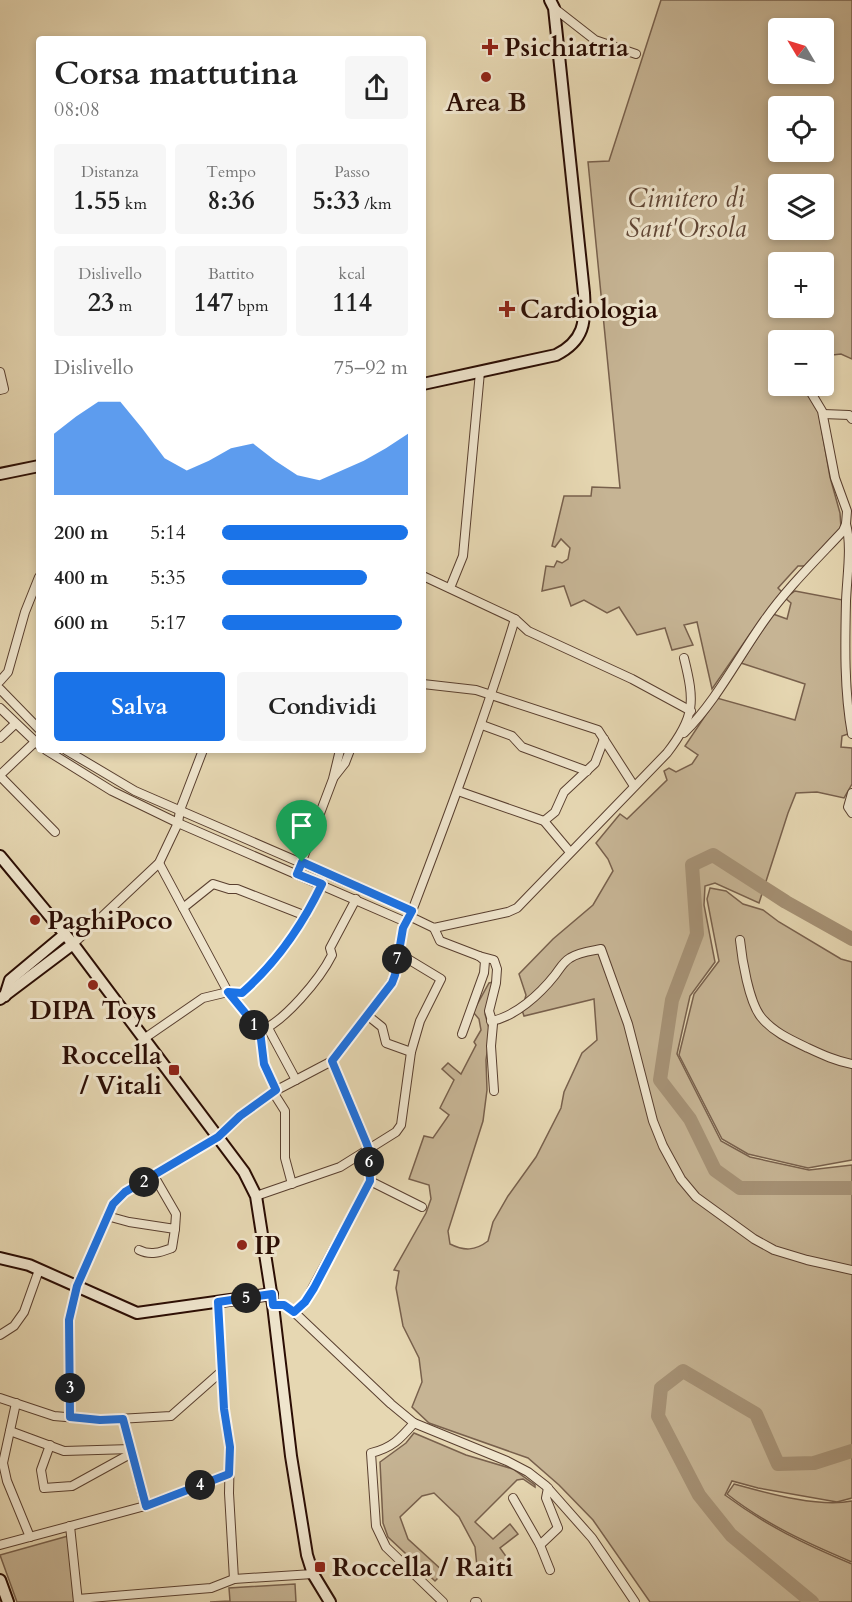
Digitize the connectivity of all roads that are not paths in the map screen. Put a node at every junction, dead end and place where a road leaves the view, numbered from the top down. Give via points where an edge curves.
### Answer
1 (552, 4) edge
2 (636, 54) dead end
3 (0, 372) edge
4 (480, 372) junction
5 (426, 383) edge
6 (0, 390) edge
7 (813, 396) edge
8 (823, 414) junction
9 (852, 419) edge
10 (36, 467) edge
11 (0, 474) edge
12 (846, 524) junction
13 (426, 577) edge
14 (36, 584) edge
15 (450, 588) junction
16 (515, 619) junction
17 (684, 658) dead end
18 (0, 681) edge
19 (426, 684) edge
20 (0, 689) edge
21 (492, 695) junction
22 (691, 711) junction
23 (2, 712) edge
24 (15, 724) junction
25 (482, 725) junction
26 (36, 726) edge
27 (852, 734) edge
28 (680, 736) junction
29 (0, 738) edge
30 (604, 739) junction
31 (36, 743) edge
32 (36, 745) edge
33 (71, 753) edge
34 (202, 753) edge
35 (339, 753) edge
36 (349, 753) edge
37 (59, 754) edge
38 (586, 771) junction
39 (0, 775) edge
40 (333, 779) junction
41 (634, 786) junction
42 (458, 791) junction
43 (852, 793) edge
44 (180, 810) junction
45 (852, 813) edge
46 (544, 821) junction
47 (178, 823) junction
48 (55, 832) dead end
49 (570, 852) junction
50 (0, 856) edge
51 (302, 862) junction
52 (159, 863) junction
53 (297, 874) junction
54 (322, 884) junction
55 (356, 899) junction
56 (183, 908) junction
57 (306, 916) junction
58 (409, 916) junction
59 (434, 928) junction
60 (65, 934) junction
61 (740, 940) dead end
62 (73, 944) junction
63 (398, 953) junction
64 (479, 956) junction
65 (228, 992) junction
66 (3, 997) edge
67 (367, 1015) junction
68 (491, 1021) junction
69 (264, 1030) junction
70 (462, 1034) dead end
71 (145, 1038) junction
72 (411, 1052) junction
73 (332, 1061) junction
74 (852, 1064) edge
75 (296, 1080) junction
76 (494, 1090) dead end
77 (274, 1091) junction
78 (218, 1137) junction
79 (369, 1150) junction
80 (154, 1176) junction
81 (370, 1181) junction
82 (292, 1184) junction
83 (256, 1196) junction
84 (422, 1207) dead end
85 (107, 1216) junction
86 (175, 1229) junction
87 (139, 1250) dead end
88 (0, 1258) edge
89 (39, 1270) junction
90 (852, 1270) edge
91 (77, 1286) junction
92 (272, 1300) junction
93 (218, 1302) junction
94 (294, 1312) junction
95 (0, 1335) edge
96 (222, 1371) junction
97 (0, 1398) edge
98 (16, 1404) junction
99 (70, 1417) junction
100 (123, 1419) junction
101 (414, 1423) junction
102 (10, 1431) junction
103 (50, 1446) junction
104 (132, 1451) junction
105 (229, 1474) junction
106 (548, 1488) junction
107 (513, 1498) dead end
108 (146, 1506) junction
109 (70, 1527) junction
110 (30, 1537) junction
111 (0, 1545) edge
112 (540, 1545) junction
113 (550, 1570) dead end
114 (313, 1574) junction
115 (234, 1579) junction
116 (0, 1580) edge
117 (78, 1600) edge
118 (8, 1602) edge
119 (330, 1602) edge
120 (443, 1602) edge
121 (636, 1602) edge

1 - 2 street via 595,40
1 - 4 street via 585,321 577,338 556,355
3 - 6 street via 4,389
4 - 5 street
4 - 15 street via 463,556
7 - 8 street
8 - 9 street via 849,415
8 - 12 street via 835,478 847,511
10 - 11 street
12 - 27 street via 851,532 846,658
12 - 28 street via 786,592 701,716
13 - 15 street
14 - 18 street via 8,672
15 - 16 street
16 - 21 street
16 - 22 street via 528,631
17 - 22 street via 691,684
19 - 21 street
20 - 26 street
21 - 25 street
21 - 30 street via 598,730
22 - 28 street
23 - 24 street
24 - 29 street
24 - 31 street
25 - 38 street via 512,736 522,747
25 - 42 street
28 - 41 street
30 - 38 street via 595,763
30 - 41 street
32 - 39 street
33 - 44 street via 135,791
34 - 44 street
35 - 40 street
36 - 40 street
37 - 47 street via 112,791
38 - 46 street via 564,792 555,812
39 - 48 street
40 - 51 street
41 - 49 street
42 - 46 street
42 - 58 street
43 - 45 street via 848,807
44 - 47 street
44 - 51 street
46 - 49 street
47 - 52 street
47 - 53 street
49 - 59 street via 517,908
50 - 60 street
51 - 53 street
51 - 58 street
52 - 56 street
52 - 62 street
53 - 54 street
54 - 55 street
54 - 57 street
55 - 58 street
55 - 69 street via 330,948 328,962 293,1005
56 - 57 street via 213,884 237,889
56 - 65 street
57 - 65 street via 250,986 242,993
58 - 59 street
58 - 63 street
59 - 64 street via 440,941
60 - 62 street
60 - 66 street via 10,980
61 - 74 street via 743,969 759,1015 773,1029 798,1043 837,1062
62 - 66 street
62 - 71 street
63 - 67 street via 392,983
63 - 72 street via 441,979 420,1021
64 - 68 street via 494,960 497,969 489,1011
64 - 70 street via 485,961 484,973
65 - 69 street
65 - 71 street via 203,998
67 - 72 street via 382,1027 386,1043
67 - 73 street
68 - 76 street
68 - 90 street via 518,1010 570,957 601,949 628,1024 653,1121 681,1179 696,1197 754,1239 785,1253
69 - 75 street
69 - 77 street via 264,1064
71 - 78 street
72 - 79 street via 401,1125
73 - 75 street
73 - 79 street
75 - 77 street
77 - 78 street
77 - 82 street via 285,1111 285,1158
78 - 80 street
78 - 83 street
79 - 81 street
79 - 82 street via 340,1167
80 - 85 street via 125,1192
80 - 86 street via 176,1214
81 - 84 street
81 - 94 street via 314,1288
82 - 83 street
83 - 92 street
85 - 86 street
85 - 91 street
86 - 87 street via 172,1248 158,1253
88 - 89 street
89 - 91 street
89 - 95 street via 24,1312 14,1326
91 - 93 street via 137,1312
91 - 99 street via 69,1320
92 - 93 street
92 - 94 street
92 - 114 street via 291,1456
93 - 96 street
94 - 101 street
96 - 100 street via 171,1416
96 - 105 street
97 - 98 street
98 - 99 street
98 - 102 street
99 - 100 street
100 - 104 street
101 - 106 street via 507,1461
101 - 120 street via 386,1450 371,1453 376,1527 386,1547
102 - 103 street
102 - 110 street via 3,1463
103 - 104 street via 64,1451
103 - 104 street via 41,1470 44,1488 72,1486
104 - 108 street
105 - 108 street
105 - 115 street
106 - 112 street via 546,1498 558,1528
106 - 121 street via 592,1538
107 - 112 street
108 - 109 street
109 - 110 street
109 - 117 street
110 - 111 street
112 - 113 street
114 - 115 street
114 - 119 street
115 - 117 street via 211,1588
116 - 118 street

